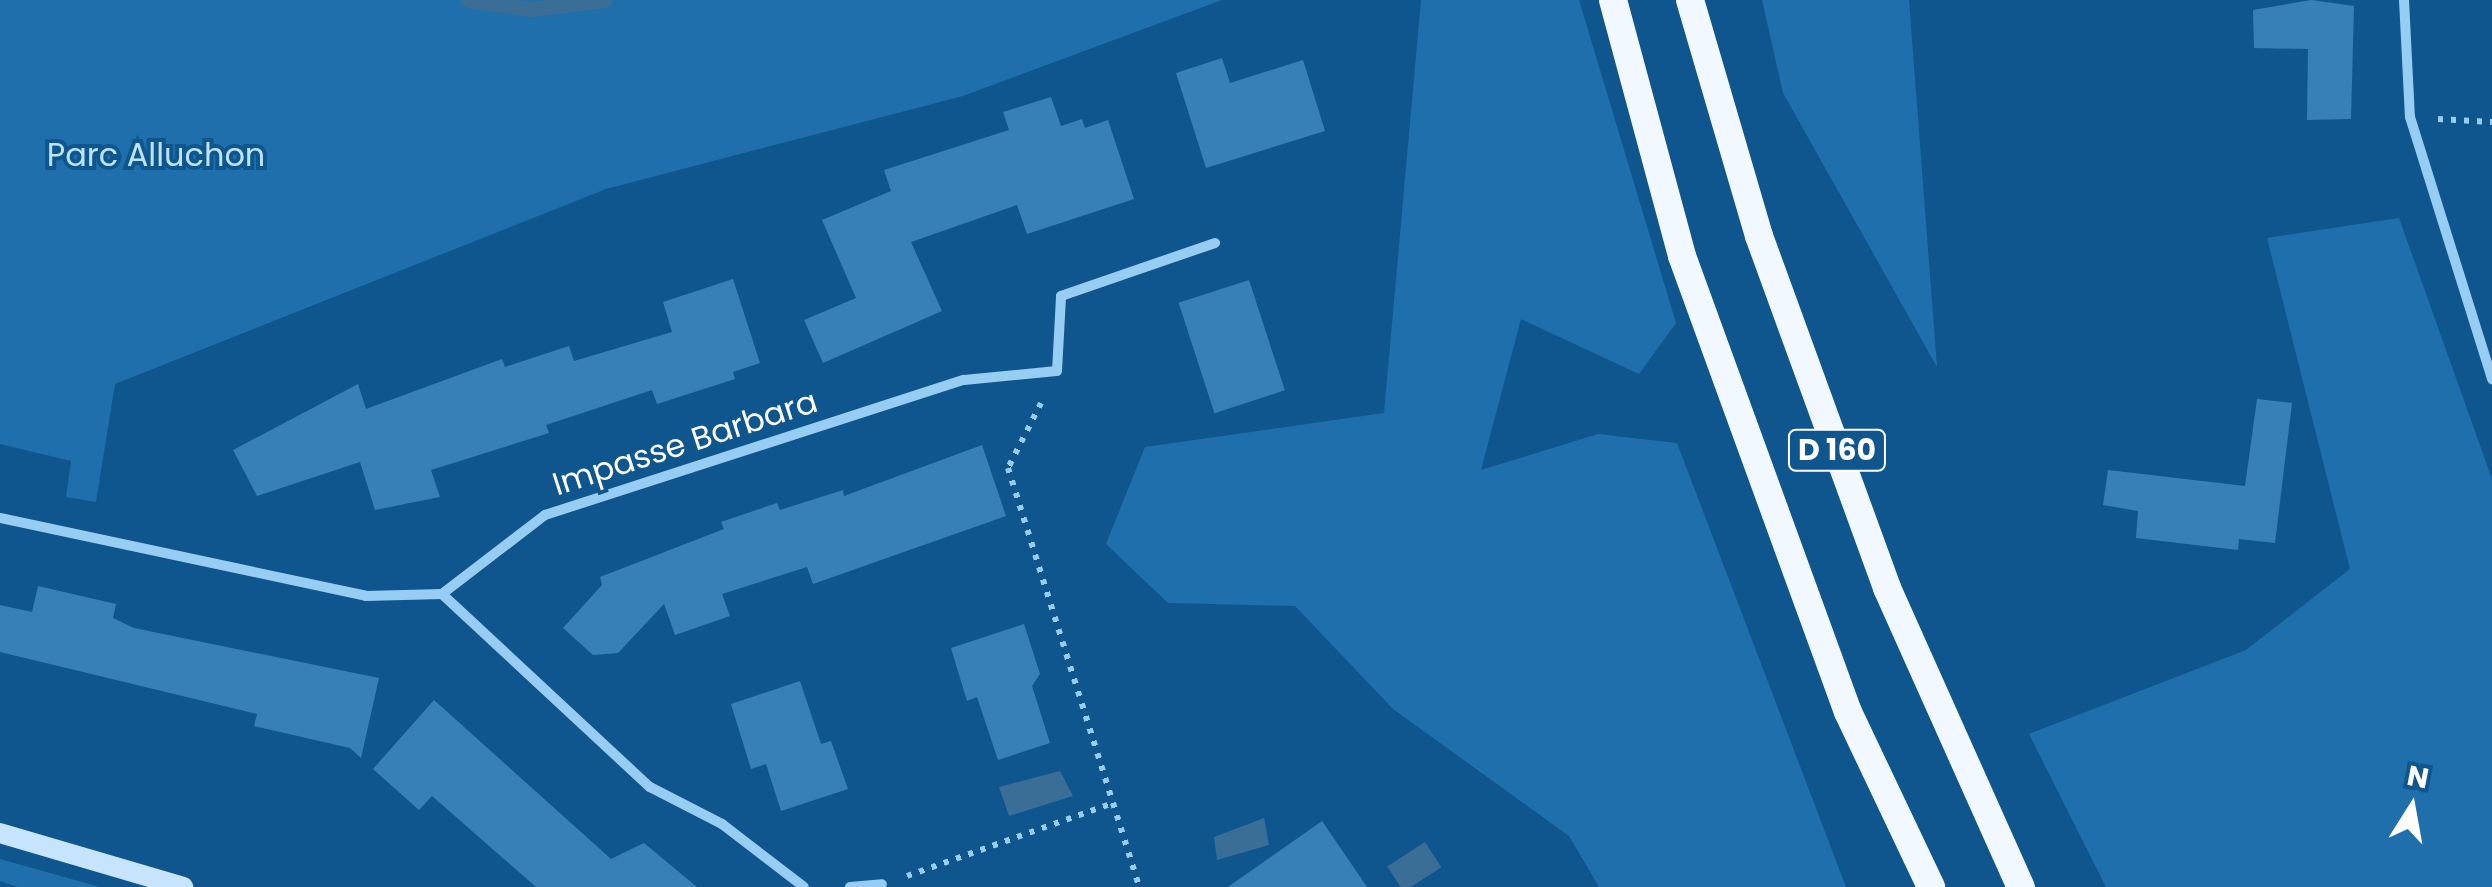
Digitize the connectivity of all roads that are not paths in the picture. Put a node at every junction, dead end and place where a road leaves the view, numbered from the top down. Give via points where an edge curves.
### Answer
1 (1614, 0) edge
2 (1690, 0) edge
3 (2404, 0) edge
4 (1216, 243) dead end
5 (2492, 379) edge
6 (0, 518) edge
7 (442, 594) junction
8 (0, 833) edge
9 (882, 884) road end
10 (182, 887) edge
11 (804, 887) edge
12 (850, 887) edge
13 (1931, 887) edge
14 (2021, 887) edge

1 - 13 highway, D 160 via 1682,256 1848,712
2 - 14 highway, D 160 via 1759,236 1887,588
3 - 5 street via 2410,118
4 - 7 street, Impasse Barbara via 1061,296 1057,371 964,380 545,515
6 - 7 street via 366,596
7 - 11 street via 650,788 722,824
8 - 10 main road
9 - 12 street

